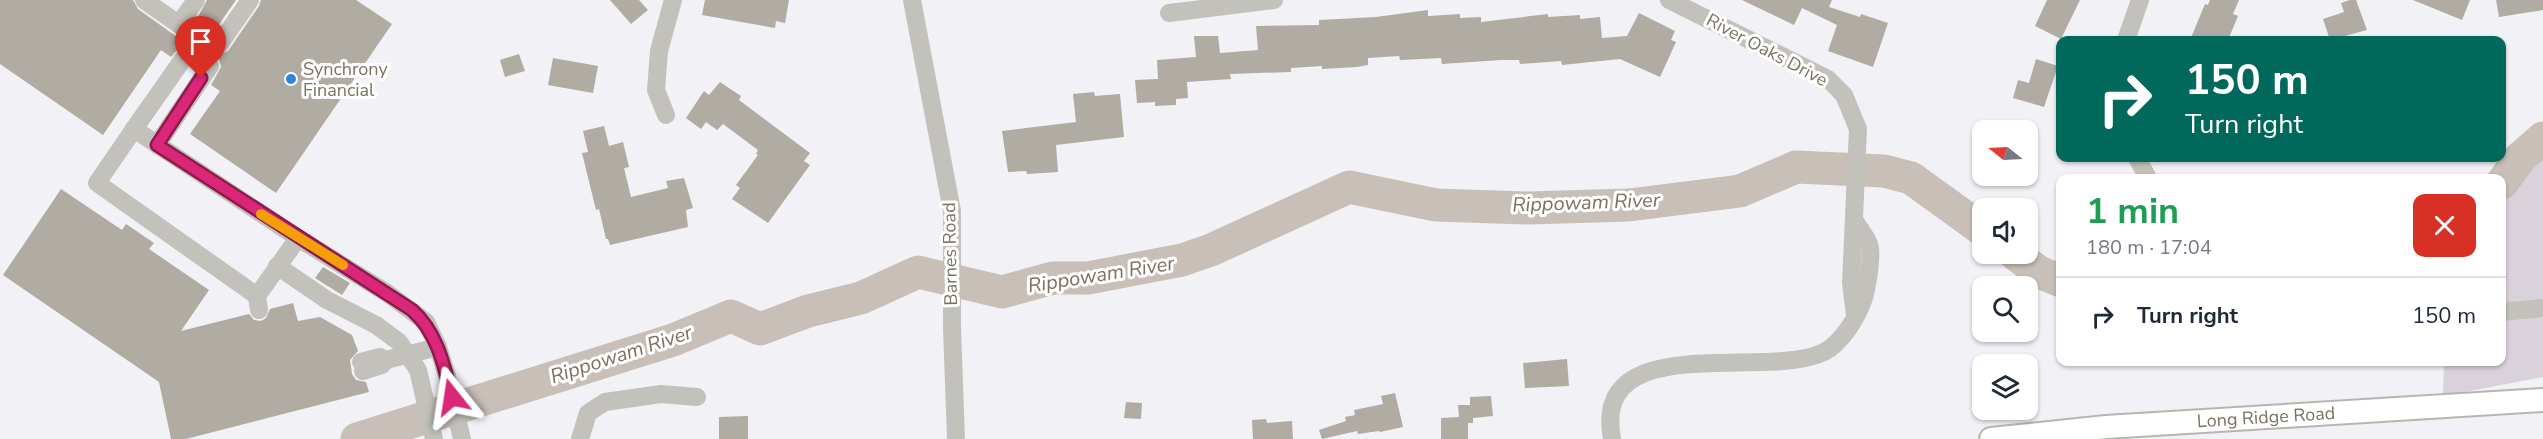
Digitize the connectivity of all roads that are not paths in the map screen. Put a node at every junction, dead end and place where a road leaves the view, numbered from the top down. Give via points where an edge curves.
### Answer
1 (144, 0) edge
2 (196, 0) edge
3 (250, 0) edge
4 (673, 0) edge
5 (912, 0) edge
6 (1274, 0) edge
7 (1669, 0) edge
8 (2140, 0) edge
9 (1169, 12) dead end
10 (179, 24) junction
11 (2127, 36) edge
12 (205, 47) junction
13 (666, 115) dead end
14 (134, 129) junction
15 (157, 145) junction
16 (298, 238) junction
17 (277, 266) junction
18 (2543, 308) edge
19 (2506, 312) edge
20 (438, 347) junction
21 (409, 355) junction
22 (362, 367) dead end
23 (698, 397) dead end
24 (2543, 400) edge
25 (434, 439) edge
26 (462, 439) edge
27 (580, 439) edge
28 (956, 439) edge
29 (1612, 439) edge
30 (1991, 439) edge

1 - 10 street
2 - 10 street
3 - 12 street via 219,45
4 - 13 street via 659,51 656,90
5 - 28 street, Barnes Road via 952,211
6 - 9 street
7 - 29 street, River Oaks Drive via 1828,79 1844,95 1858,129 1855,221 1870,246 1868,284 1849,330 1826,351 1814,356 1775,362 1677,365 1641,374 1620,388 1613,399
8 - 11 street
10 - 12 street
12 - 14 street via 188,52
12 - 15 street via 210,66
14 - 15 street
14 - 17 street via 97,183 258,303
15 - 16 street
16 - 17 street
16 - 20 street via 412,310 426,322
17 - 21 street via 327,300 376,325
18 - 19 street
20 - 21 street
20 - 26 street
21 - 22 street via 386,360 382,365
21 - 25 street via 418,370
23 - 27 street via 660,394 605,402 588,413
24 - 30 main road, Long Ridge Road via 2106,427

